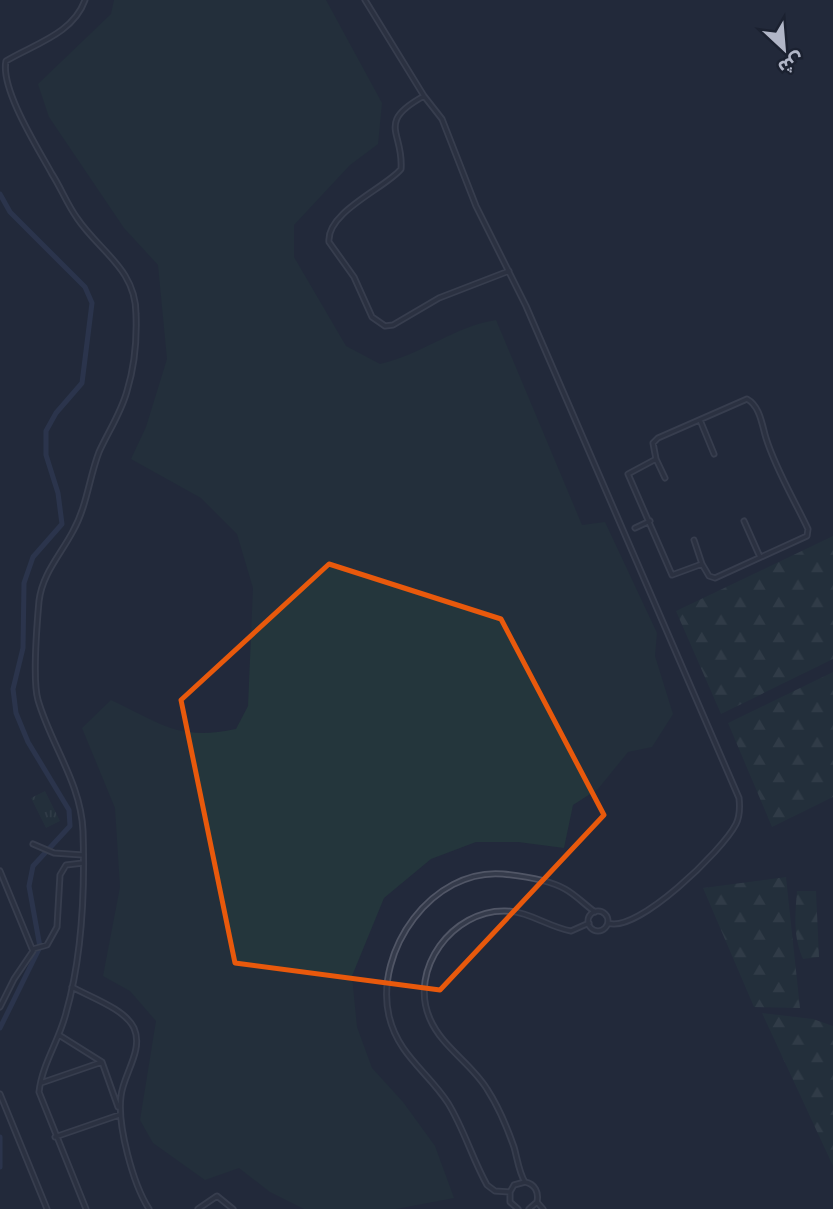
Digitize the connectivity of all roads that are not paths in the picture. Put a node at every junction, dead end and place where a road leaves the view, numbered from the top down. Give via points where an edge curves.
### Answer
1 (85, 0) edge
2 (365, 0) edge
3 (424, 96) junction
4 (509, 271) junction
5 (700, 421) junction
6 (714, 454) dead end
7 (656, 459) junction
8 (665, 478) dead end
9 (744, 521) dead end
10 (650, 522) junction
11 (635, 528) dead end
12 (694, 540) dead end
13 (760, 557) junction
14 (702, 564) junction
15 (33, 844) dead end
16 (83, 855) junction
17 (83, 863) junction
18 (0, 871) edge
19 (595, 912) junction
20 (589, 923) junction
21 (608, 923) junction
22 (34, 949) junction
23 (72, 986) junction
24 (0, 1007) edge
25 (59, 1035) junction
26 (102, 1062) junction
27 (40, 1083) junction
28 (0, 1094) edge
29 (119, 1113) junction
30 (55, 1137) junction
31 (525, 1182) junction
32 (510, 1192) junction
33 (537, 1202) junction
34 (47, 1209) edge
35 (86, 1209) edge
36 (149, 1209) edge
37 (198, 1209) edge
38 (233, 1209) edge
39 (517, 1209) edge
40 (530, 1209) edge
41 (543, 1209) edge

1 - 16 street via 65,28 6,61 1,75 16,122 78,220 119,264 135,298 127,391 99,453 74,531 50,568 39,600 36,690 80,804
2 - 3 street
3 - 4 street via 442,118 476,206
3 - 4 street via 405,107 397,120 394,137 401,169 361,198 331,230 329,242 354,277 372,317 385,326 447,294
4 - 21 street via 739,798 737,823 718,850 636,919
5 - 6 street
5 - 7 street via 658,438 653,443
5 - 13 street via 747,399 762,422 809,533
7 - 8 street
7 - 10 street via 628,474
9 - 13 street
10 - 11 street
10 - 14 street via 670,573
12 - 14 street
13 - 14 street via 715,578
15 - 16 street via 54,853
16 - 17 street
17 - 22 street via 66,865 60,875 57,927 47,945
17 - 23 street
18 - 22 street
19 - 20 street
19 - 21 street via 604,912
19 - 32 street via 557,886 488,874 435,897 405,927 391,958 387,1006 399,1044 447,1101 487,1185
20 - 21 street via 598,931
20 - 31 street via 571,931 521,913 489,912 454,930 426,971 428,1016 487,1088
22 - 24 street
23 - 25 street
23 - 29 street via 126,1018 135,1030 136,1044
25 - 26 street
25 - 27 street
26 - 27 street
26 - 29 street
27 - 30 street
28 - 34 street
29 - 30 street
29 - 36 street
30 - 35 street
31 - 32 street via 514,1185
31 - 33 street via 536,1189
32 - 39 street via 510,1202
33 - 40 street
33 - 41 street
37 - 38 street via 217,1196

